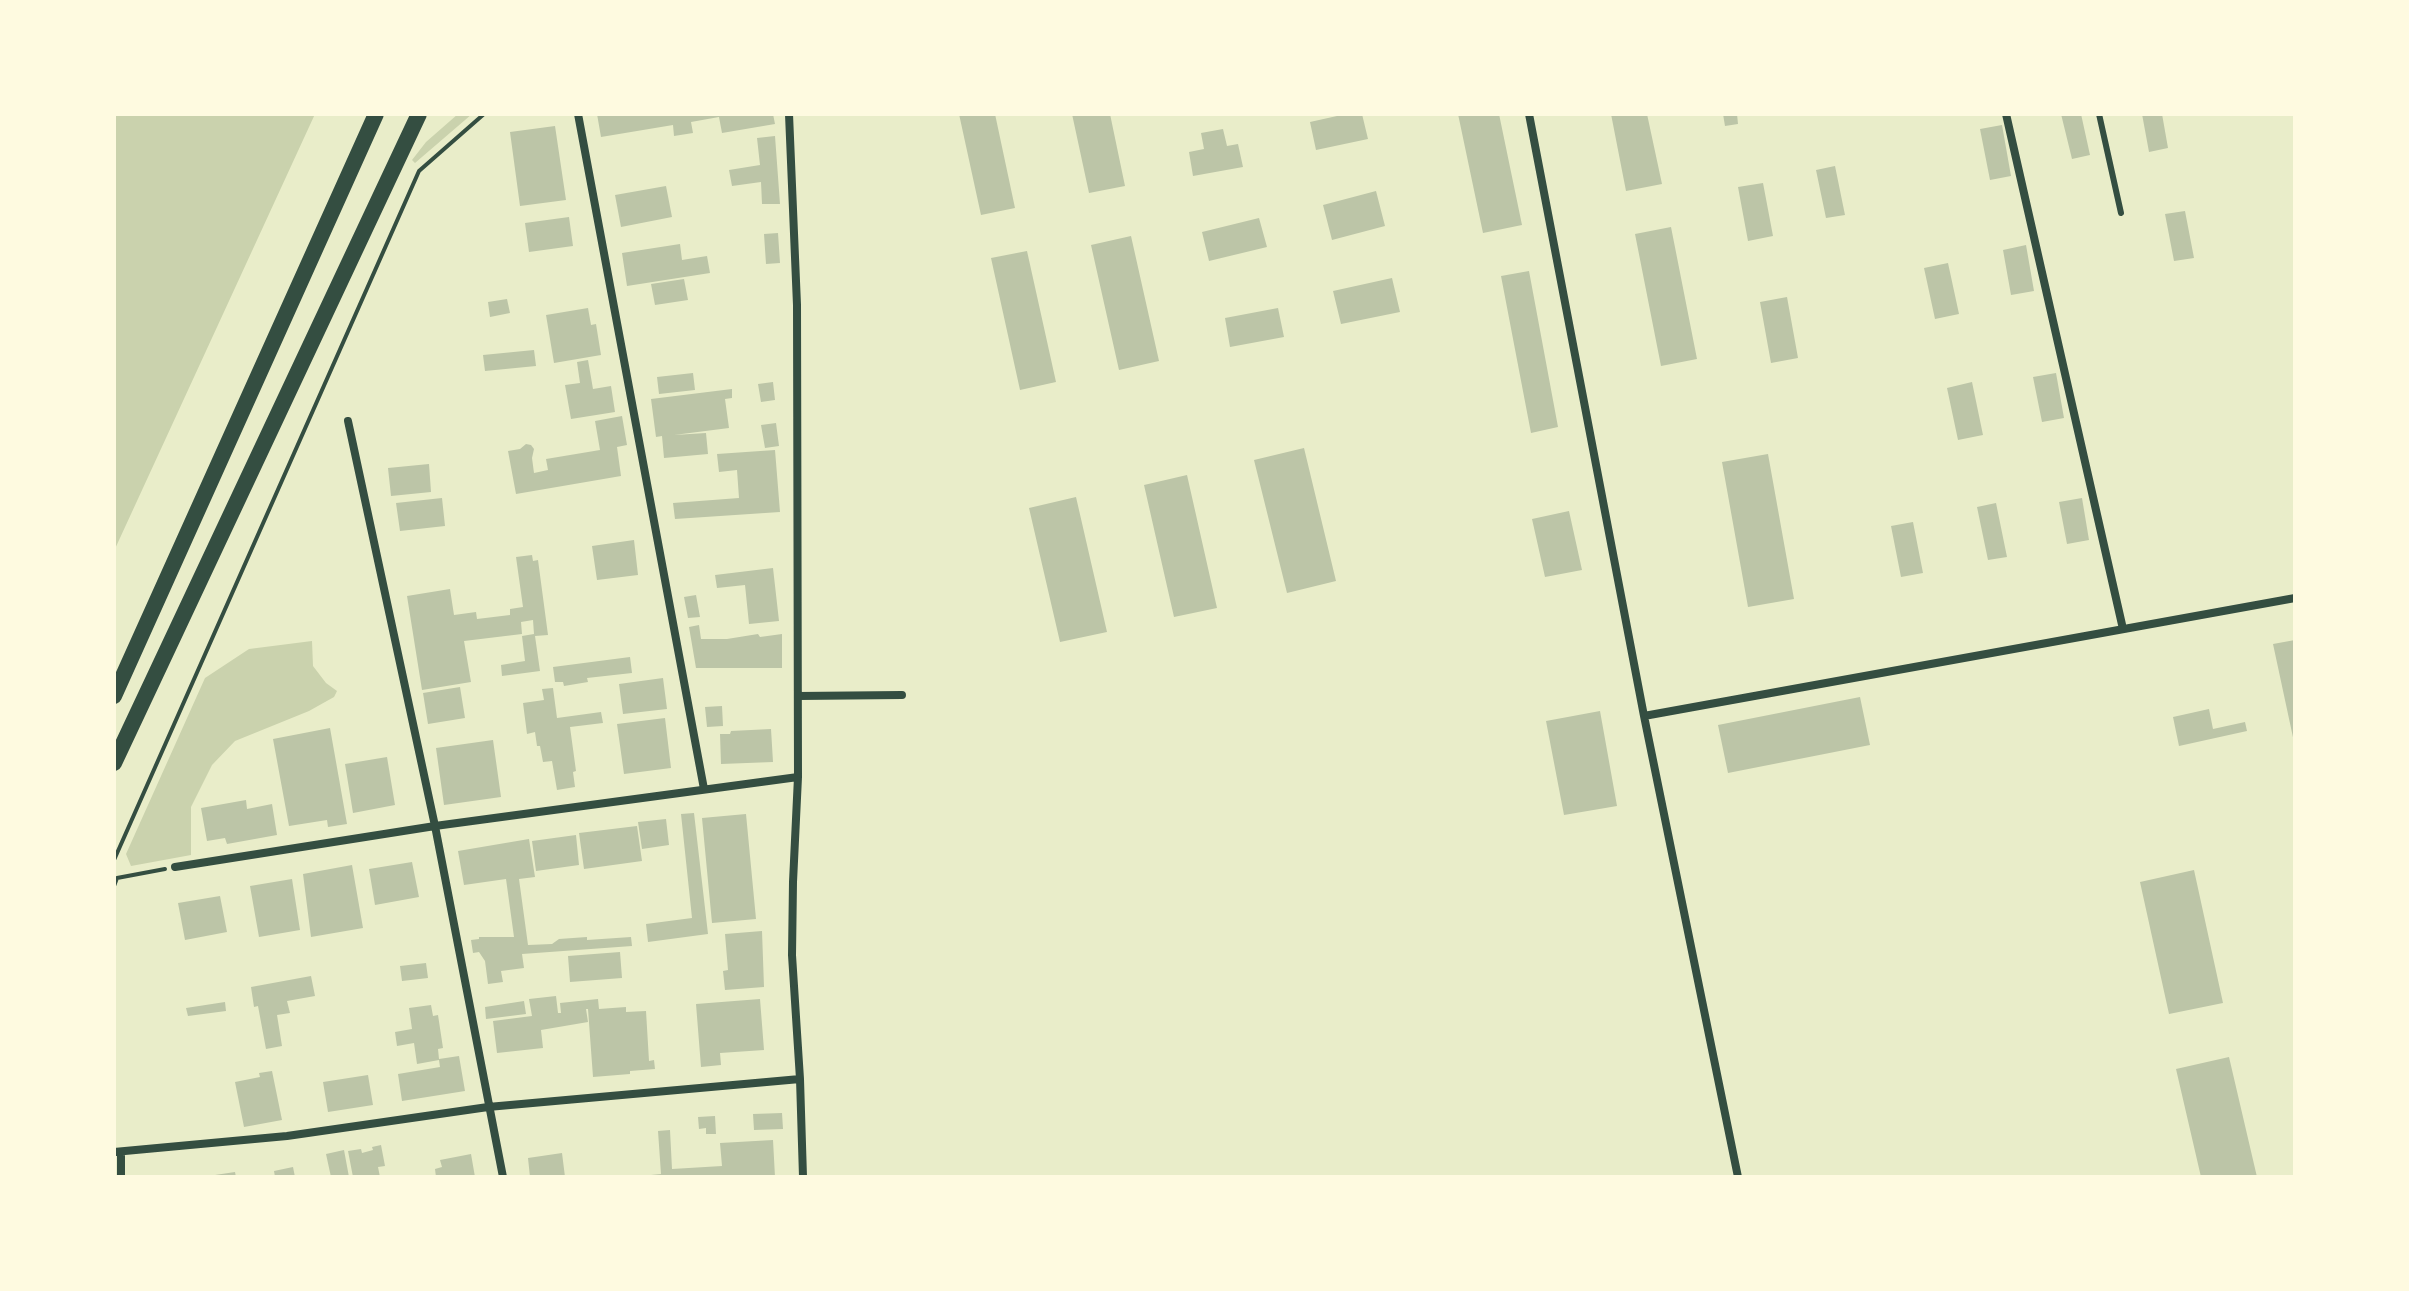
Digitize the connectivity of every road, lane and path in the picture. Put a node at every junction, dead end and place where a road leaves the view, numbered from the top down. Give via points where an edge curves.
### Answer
1 (376, 114) edge
2 (419, 114) edge
3 (427, 114) edge
4 (484, 114) edge
5 (578, 114) edge
6 (789, 114) edge
7 (1529, 114) edge
8 (2006, 114) edge
9 (2099, 114) edge
10 (411, 131) junction
11 (2121, 213) dead end
12 (348, 421) dead end
13 (2295, 598) edge
14 (2123, 629) junction
15 (902, 695) dead end
16 (114, 696) edge
17 (798, 696) junction
18 (1644, 716) junction
19 (114, 763) edge
20 (798, 777) junction
21 (704, 789) junction
22 (435, 826) junction
23 (114, 860) edge
24 (175, 867) joint
25 (114, 886) edge
26 (800, 1079) junction
27 (488, 1107) junction
28 (117, 1152) edge
29 (121, 1177) edge
30 (503, 1177) edge
31 (803, 1177) edge
32 (1738, 1177) edge

1 - 16 main road
2 - 10 main road
3 - 10 street
4 - 23 path via 419,171
5 - 21 street
6 - 17 street via 797,305
7 - 18 street
8 - 14 street
9 - 11 lane
10 - 19 main road
12 - 22 street
13 - 14 street
14 - 18 street
15 - 17 street
17 - 20 street
18 - 32 street
20 - 21 street
20 - 26 street via 792,955
21 - 22 street
22 - 24 street
22 - 27 street
24 - 25 path via 117,878
26 - 27 street
26 - 31 street
27 - 28 street via 287,1136
27 - 30 street
28 - 29 street

